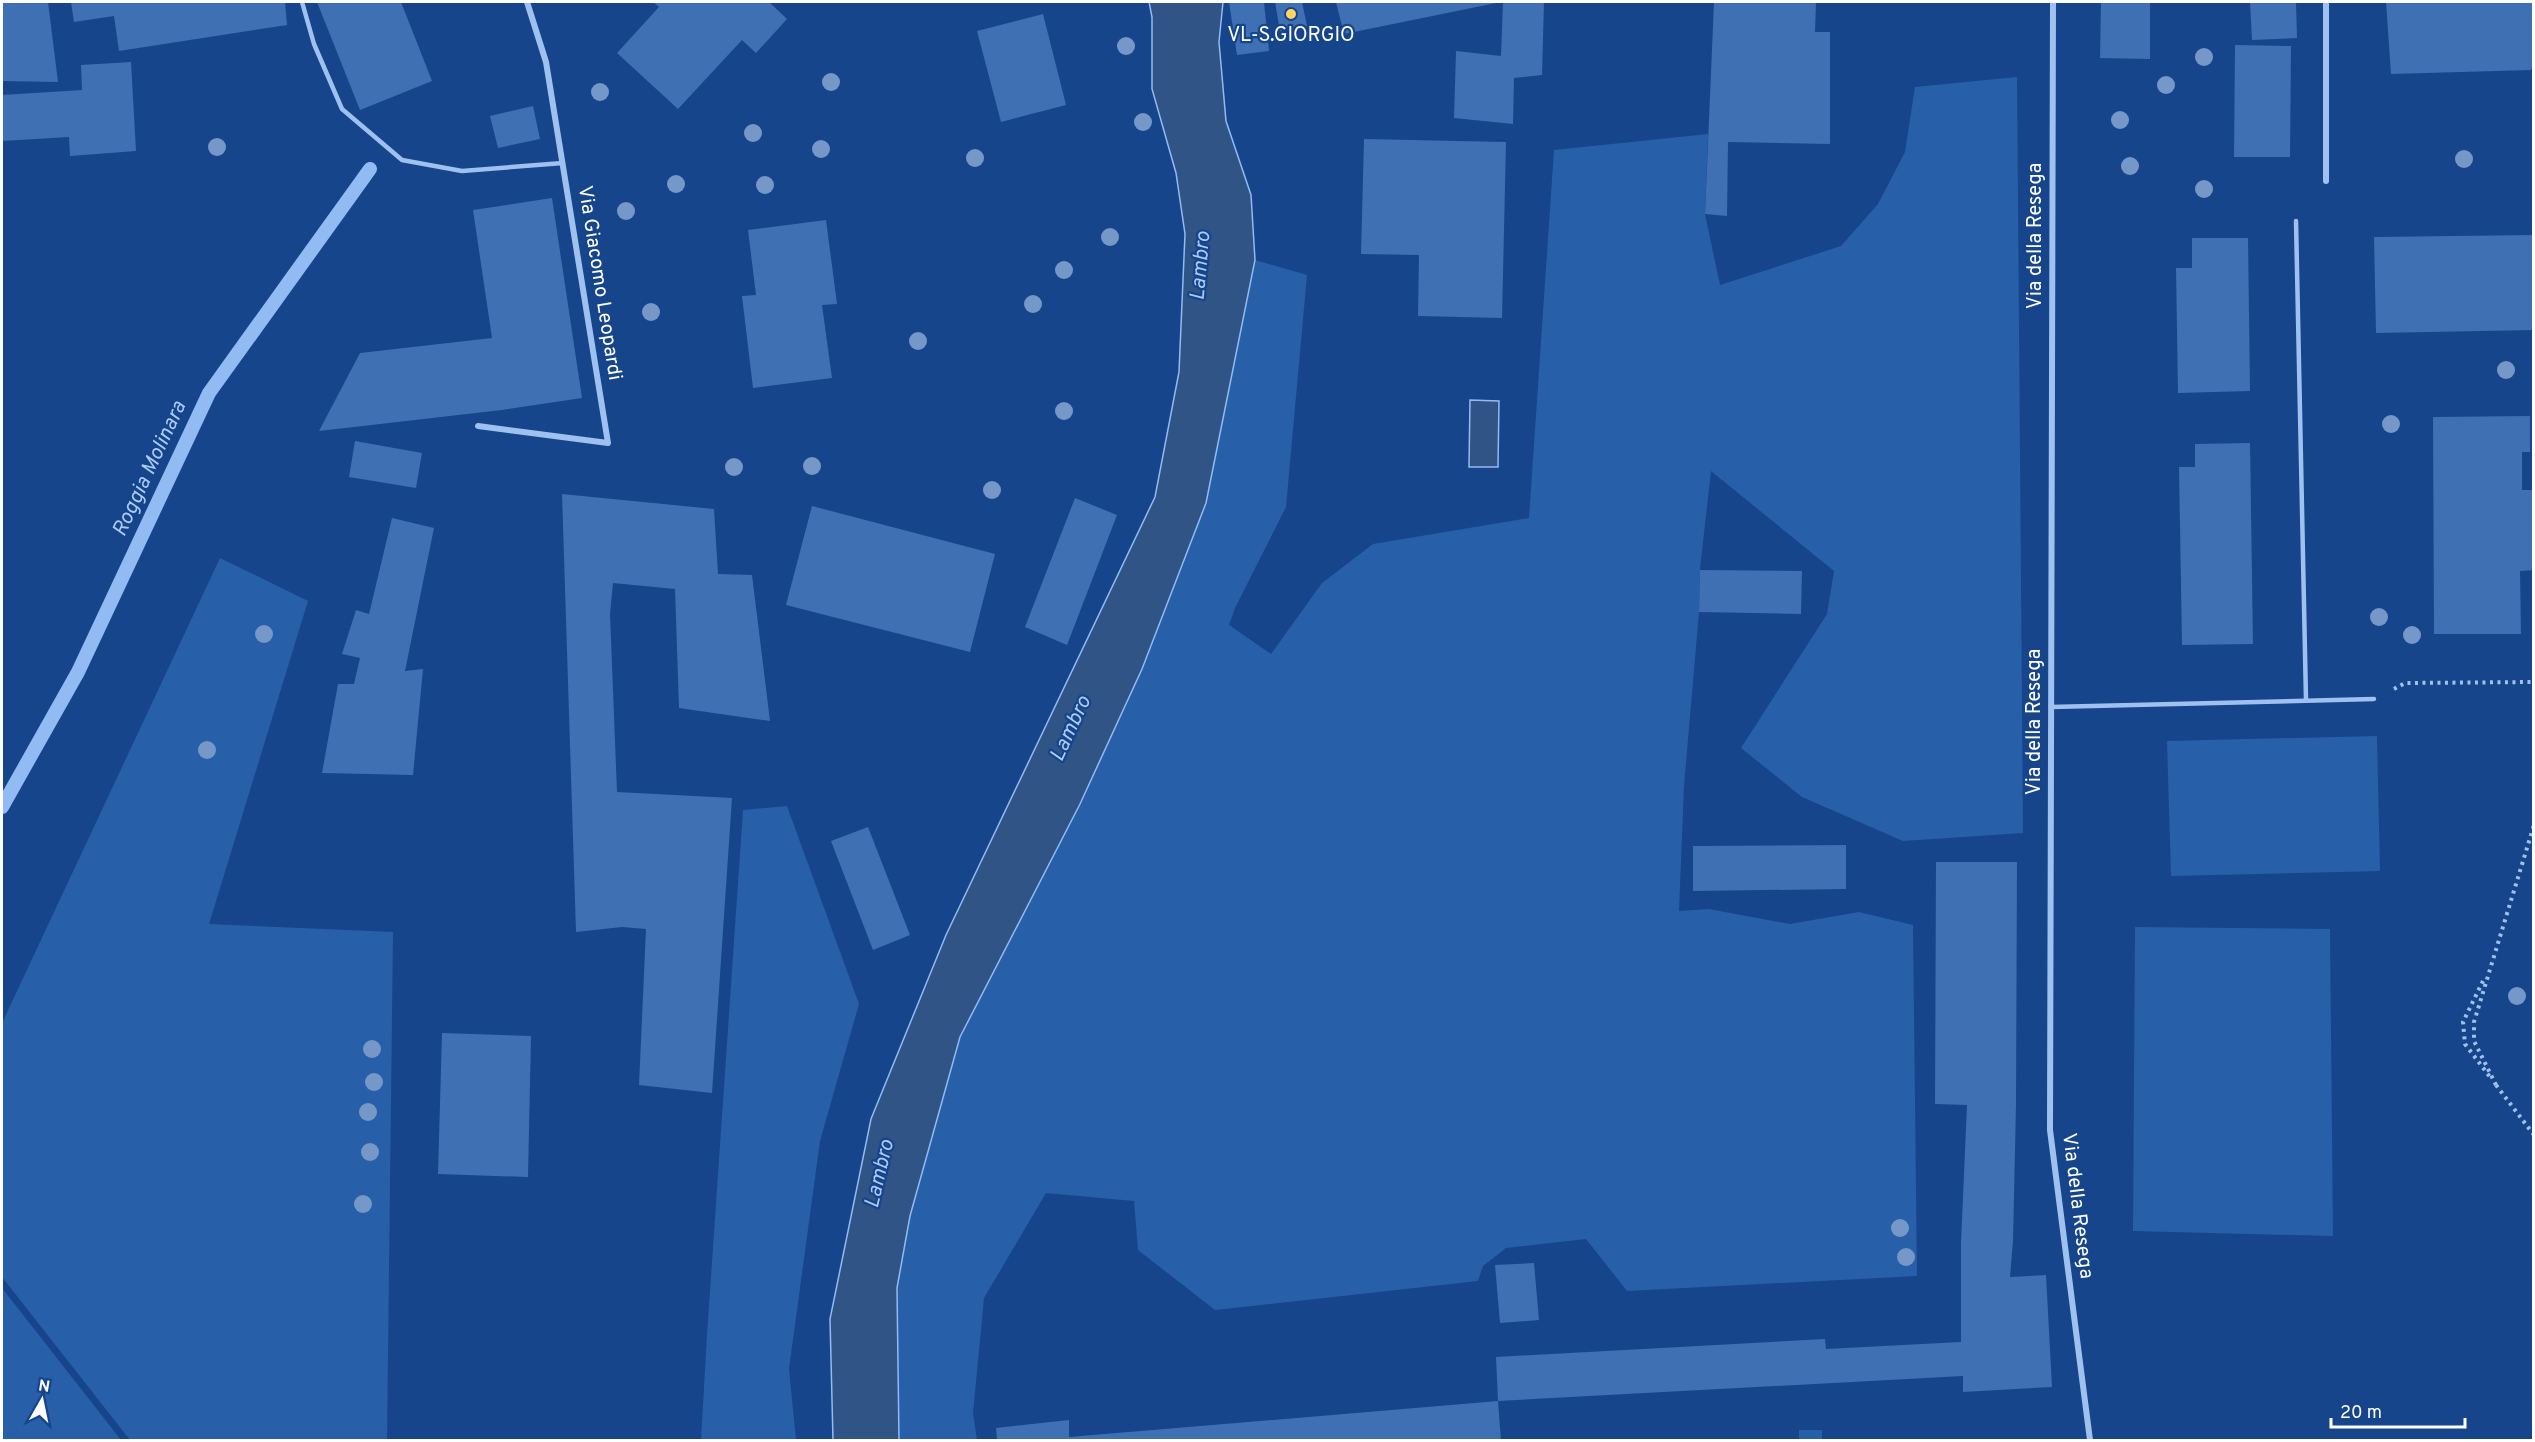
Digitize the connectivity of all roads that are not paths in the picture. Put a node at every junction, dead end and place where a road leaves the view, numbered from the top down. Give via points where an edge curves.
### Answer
1 (302, 2) edge
2 (527, 2) edge
3 (2053, 2) edge
4 (2326, 2) edge
5 (564, 163) junction
6 (2326, 181) dead end
7 (2296, 221) dead end
8 (478, 426) dead end
9 (2374, 699) road end
10 (2306, 700) junction
11 (2051, 707) junction
12 (2090, 1440) edge

1 - 5 lane via 314,44 342,109 402,160 462,171
2 - 5 street, Via Giacomo Leopardi via 546,62
3 - 11 street, Via della Resega
4 - 6 street
5 - 8 street, Via Giacomo Leopardi via 608,443
7 - 10 lane
9 - 10 lane
10 - 11 lane
11 - 12 street, Via della Resega via 2050,1130

